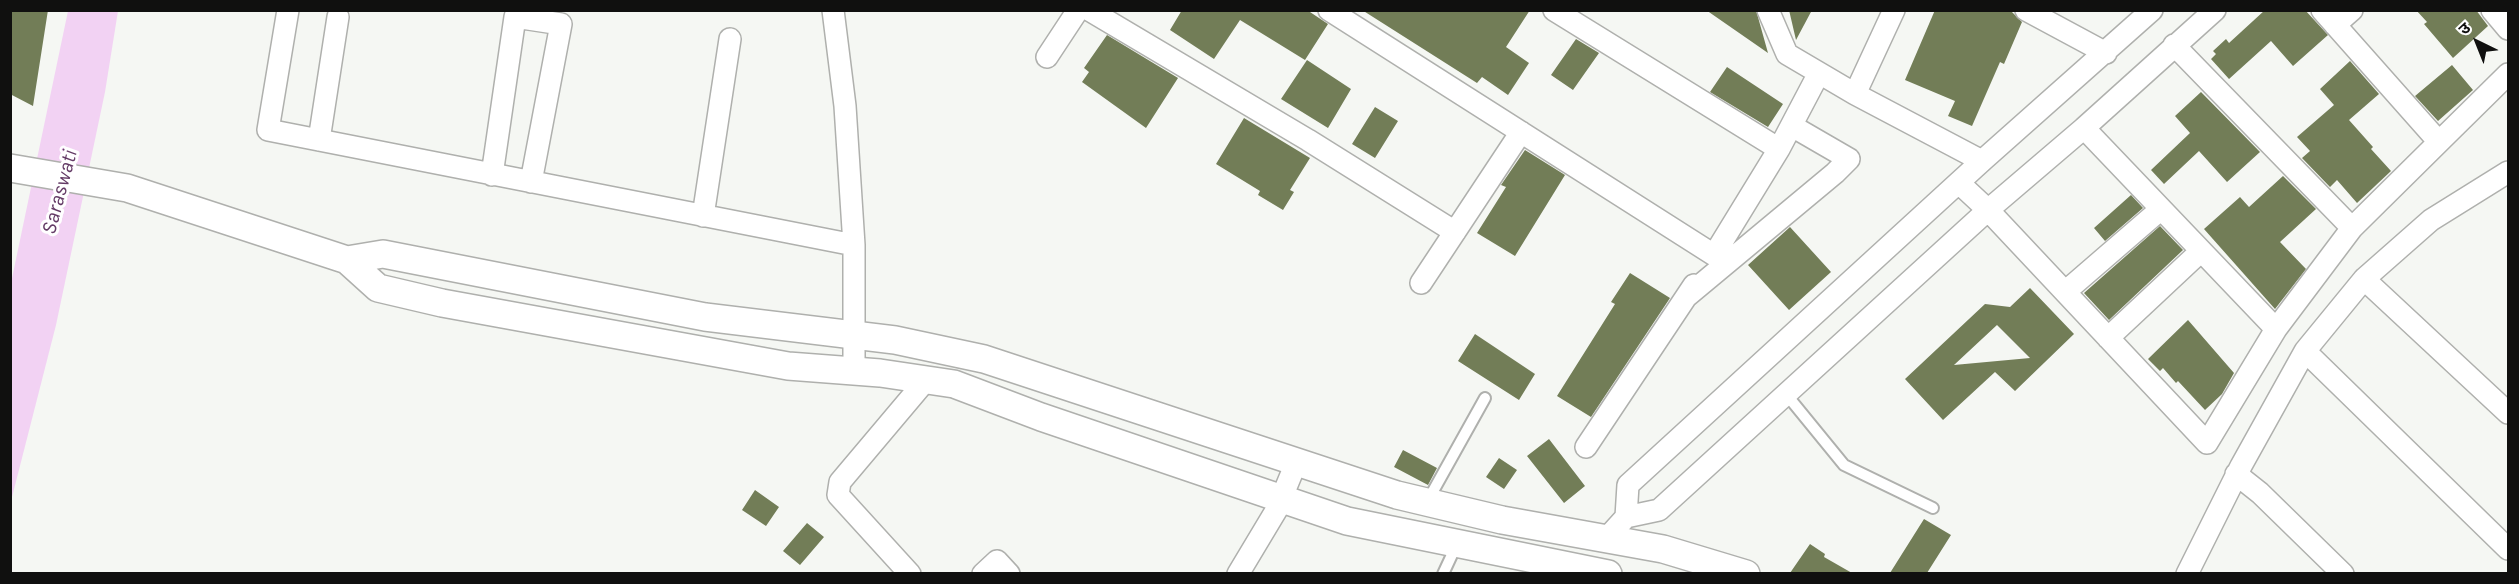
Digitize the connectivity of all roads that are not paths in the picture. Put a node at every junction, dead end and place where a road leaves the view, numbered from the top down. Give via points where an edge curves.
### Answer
1 (288, 10) edge
2 (833, 10) edge
3 (1078, 10) edge
4 (1089, 10) edge
5 (1329, 10) edge
6 (1554, 10) edge
7 (1768, 10) edge
8 (1894, 10) edge
9 (2026, 10) edge
10 (2352, 10) edge
11 (2492, 10) edge
12 (2203, 14) edge
13 (2144, 15) edge
14 (338, 17) dead end
15 (2329, 18) edge
16 (2508, 29) edge
17 (730, 39) dead end
18 (2174, 45) junction
19 (2106, 53) junction
20 (1047, 57) dead end
21 (1819, 73) junction
22 (2508, 74) edge
23 (1855, 94) junction
24 (1792, 126) junction
25 (2084, 128) junction
26 (1521, 132) junction
27 (319, 140) junction
28 (2439, 142) junction
29 (1779, 149) junction
30 (1982, 161) junction
31 (10, 168) edge
32 (2508, 172) edge
33 (492, 175) junction
34 (531, 183) junction
35 (1959, 183) junction
36 (2161, 209) junction
37 (1988, 210) junction
38 (703, 216) junction
39 (2352, 228) junction
40 (1455, 232) junction
41 (854, 245) junction
42 (2201, 251) junction
43 (1714, 255) junction
44 (347, 260) junction
45 (2364, 279) junction
46 (1421, 283) dead end
47 (2065, 292) junction
48 (1686, 297) junction
49 (2276, 329) junction
50 (855, 335) junction
51 (2108, 338) junction
52 (2305, 351) junction
53 (854, 371) junction
54 (926, 380) junction
55 (1786, 394) junction
56 (1485, 398) dead end
57 (2508, 413) edge
58 (1586, 447) dead end
59 (1296, 463) junction
60 (2236, 474) junction
61 (1281, 499) junction
62 (1427, 502) junction
63 (1933, 508) dead end
64 (1626, 517) junction
65 (1606, 539) junction
66 (1456, 544) junction
67 (2508, 549) edge
68 (910, 573) edge
69 (983, 573) edge
70 (1009, 573) edge
71 (1238, 573) edge
72 (1443, 573) edge
73 (1608, 573) edge
74 (1746, 573) edge
75 (2187, 573) edge
76 (2343, 573) edge

1 - 27 street via 268,130
2 - 41 street via 845,106
3 - 20 street
4 - 40 street
5 - 26 street
6 - 29 street
7 - 21 street via 1787,54
8 - 23 street
9 - 19 street
10 - 15 street
11 - 16 street
12 - 18 street
13 - 19 street
14 - 27 street
15 - 28 street
17 - 38 street
18 - 25 street
18 - 39 street
19 - 30 street
21 - 23 street
21 - 24 street
22 - 28 street
23 - 30 street
24 - 29 street
24 - 48 street via 1849,159
25 - 36 street
25 - 37 street
26 - 40 street
26 - 43 street
27 - 33 street
28 - 39 street
29 - 43 street
30 - 35 street
31 - 44 street via 126,188
32 - 45 street via 2431,220
33 - 34 street
33 - 34 street via 515,17 561,24
34 - 38 street
35 - 37 street
35 - 64 street via 1628,485
36 - 42 street
36 - 47 street
37 - 47 street
37 - 55 street
38 - 41 street
39 - 49 street
40 - 46 street
41 - 50 street
42 - 49 street
42 - 51 street
43 - 48 street
44 - 50 street via 383,254 705,317
44 - 53 street via 378,288 442,303 788,366
45 - 52 street
45 - 57 street
47 - 51 street
48 - 58 street
49 - 51 street via 2207,442
50 - 53 street
50 - 59 street via 984,359
52 - 60 street
52 - 67 street
53 - 54 street
54 - 61 street via 954,384
54 - 68 street via 840,482 838,495
55 - 63 lane via 1844,465
55 - 64 street via 1659,510
56 - 62 lane
59 - 61 street
59 - 62 street
60 - 75 street
60 - 76 street
61 - 66 street via 1347,521
61 - 71 street
62 - 65 street
64 - 65 street
65 - 74 street via 1663,549
66 - 72 lane
66 - 73 street
69 - 70 street via 997,561

